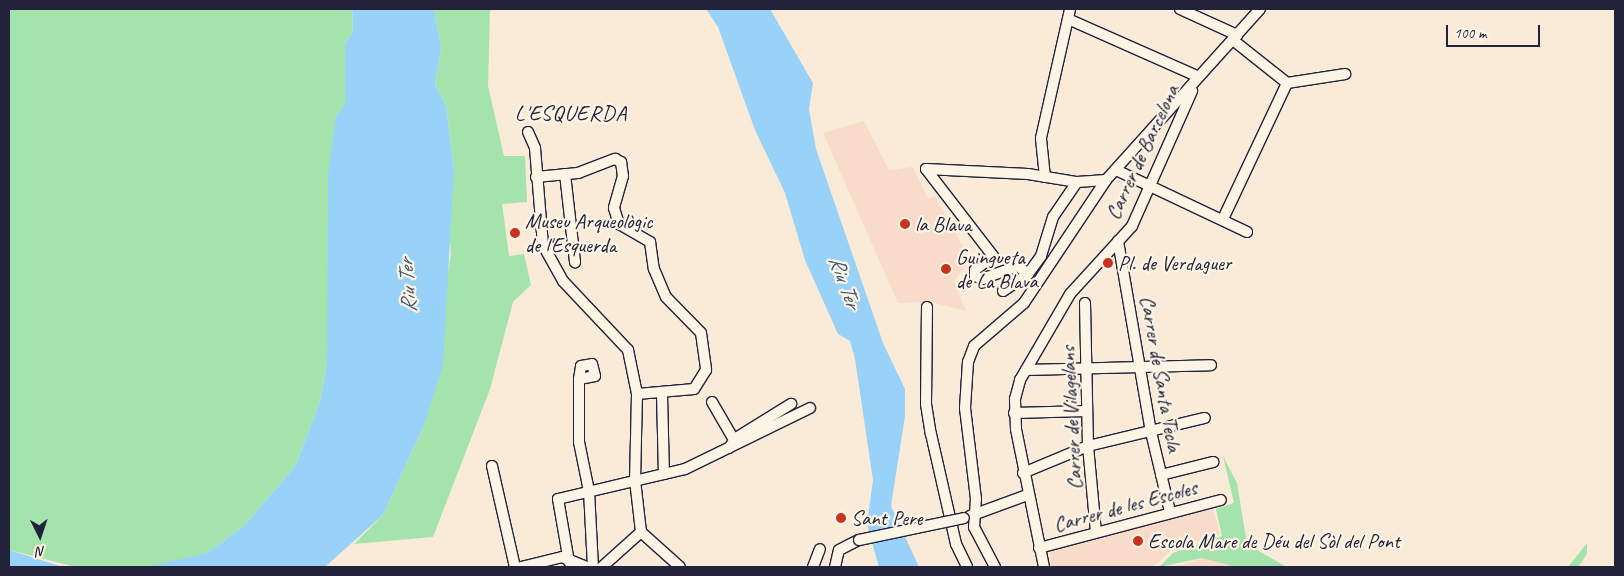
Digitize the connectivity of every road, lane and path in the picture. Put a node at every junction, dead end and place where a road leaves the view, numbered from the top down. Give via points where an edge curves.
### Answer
1 (1180, 9) edge
2 (1260, 9) edge
3 (1069, 14) edge
4 (1235, 37) junction
5 (1345, 74) dead end
6 (1199, 76) junction
7 (1286, 83) junction
8 (528, 132) dead end
9 (1116, 170) junction
10 (565, 174) junction
11 (536, 177) junction
12 (1045, 177) junction
13 (1106, 180) junction
14 (1077, 182) junction
15 (1147, 187) junction
16 (1223, 219) junction
17 (1247, 232) dead end
18 (1118, 241) junction
19 (575, 262) dead end
20 (1028, 274) junction
21 (1003, 291) dead end
22 (1085, 303) dead end
23 (927, 307) dead end
24 (1211, 365) dead end
25 (1142, 367) junction
26 (1087, 369) junction
27 (1026, 370) junction
28 (579, 379) dead end
29 (637, 394) junction
30 (662, 394) junction
31 (712, 402) dead end
32 (791, 404) dead end
33 (810, 408) dead end
34 (1087, 411) junction
35 (1014, 413) junction
36 (1205, 418) dead end
37 (1150, 432) junction
38 (732, 444) junction
39 (1088, 446) junction
40 (1213, 462) dead end
41 (492, 466) dead end
42 (1023, 472) junction
43 (664, 474) junction
44 (1161, 475) junction
45 (635, 480) junction
46 (589, 492) junction
47 (1027, 495) junction
48 (1221, 500) dead end
49 (1170, 512) junction
50 (969, 517) junction
51 (641, 532) junction
52 (1096, 532) junction
53 (1039, 548) junction
54 (820, 549) dead end
55 (569, 562) junction
56 (515, 567) edge
57 (521, 567) edge
58 (587, 567) edge
59 (592, 567) edge
60 (602, 567) edge
61 (680, 567) edge
62 (813, 567) edge
63 (835, 567) edge
64 (967, 567) edge
65 (995, 567) edge
66 (1044, 567) edge

1 - 4 street
2 - 4 street
3 - 6 street
3 - 12 street via 1041,138
4 - 6 street
4 - 7 street
5 - 7 street
6 - 9 street
6 - 15 street, Carrer de Barcelona
7 - 16 street
8 - 11 street via 535,148
9 - 13 street
9 - 15 street
10 - 11 street
10 - 19 street
10 - 30 street via 615,159 621,162 623,176 616,217 625,230 650,242 654,269 666,298 701,333 706,370 701,380 694,389
11 - 29 street via 543,244 563,281 628,350
12 - 14 street
12 - 20 street via 926,169 993,256 974,270 975,276 982,279 1005,267 1018,266
13 - 14 street
13 - 50 street via 1024,303 971,354 965,408 976,499
14 - 20 street via 1053,217 1041,256
15 - 16 street
15 - 18 street, Carrer de Barcelona via 1132,226
16 - 17 street
18 - 25 street, Carrer de Santa Tecla
18 - 27 street, Carrer de Barcelona via 1070,294
20 - 21 street
22 - 26 street, Carrer de Vilagelans
23 - 64 street via 926,386 931,434 956,544
24 - 25 street
25 - 26 street
25 - 37 street, Carrer de Santa Tecla
26 - 27 street
26 - 34 street, Carrer de Vilagelans
27 - 35 street, Carrer de Barcelona
28 - 46 street via 579,442
29 - 30 street
29 - 45 street
30 - 43 street
31 - 38 street
32 - 38 street
33 - 38 street
34 - 35 street
34 - 39 street, Carrer de Vilagelans
35 - 42 street, Carrer de Barcelona
36 - 37 street
37 - 39 street
37 - 44 street, Carrer de Santa Tecla
38 - 43 street
39 - 42 street
39 - 52 street, Carrer de Vilagelans
40 - 44 street
41 - 56 street
42 - 47 street, Carrer de Barcelona
43 - 45 street
44 - 49 street, Carrer de Santa Tecla
45 - 46 street
45 - 51 street
46 - 55 street via 558,499
46 - 59 street
47 - 50 street
47 - 53 street, Carrer de Barcelona
48 - 49 street, Carrer de les Escoles
49 - 52 street, Carrer de les Escoles
50 - 63 street, bridge via 860,540 839,550
50 - 65 street
51 - 60 street
51 - 61 street
52 - 53 street, Carrer de les Escoles
53 - 66 street, Carrer de Barcelona
54 - 62 street
55 - 57 street via 562,558
55 - 58 street

